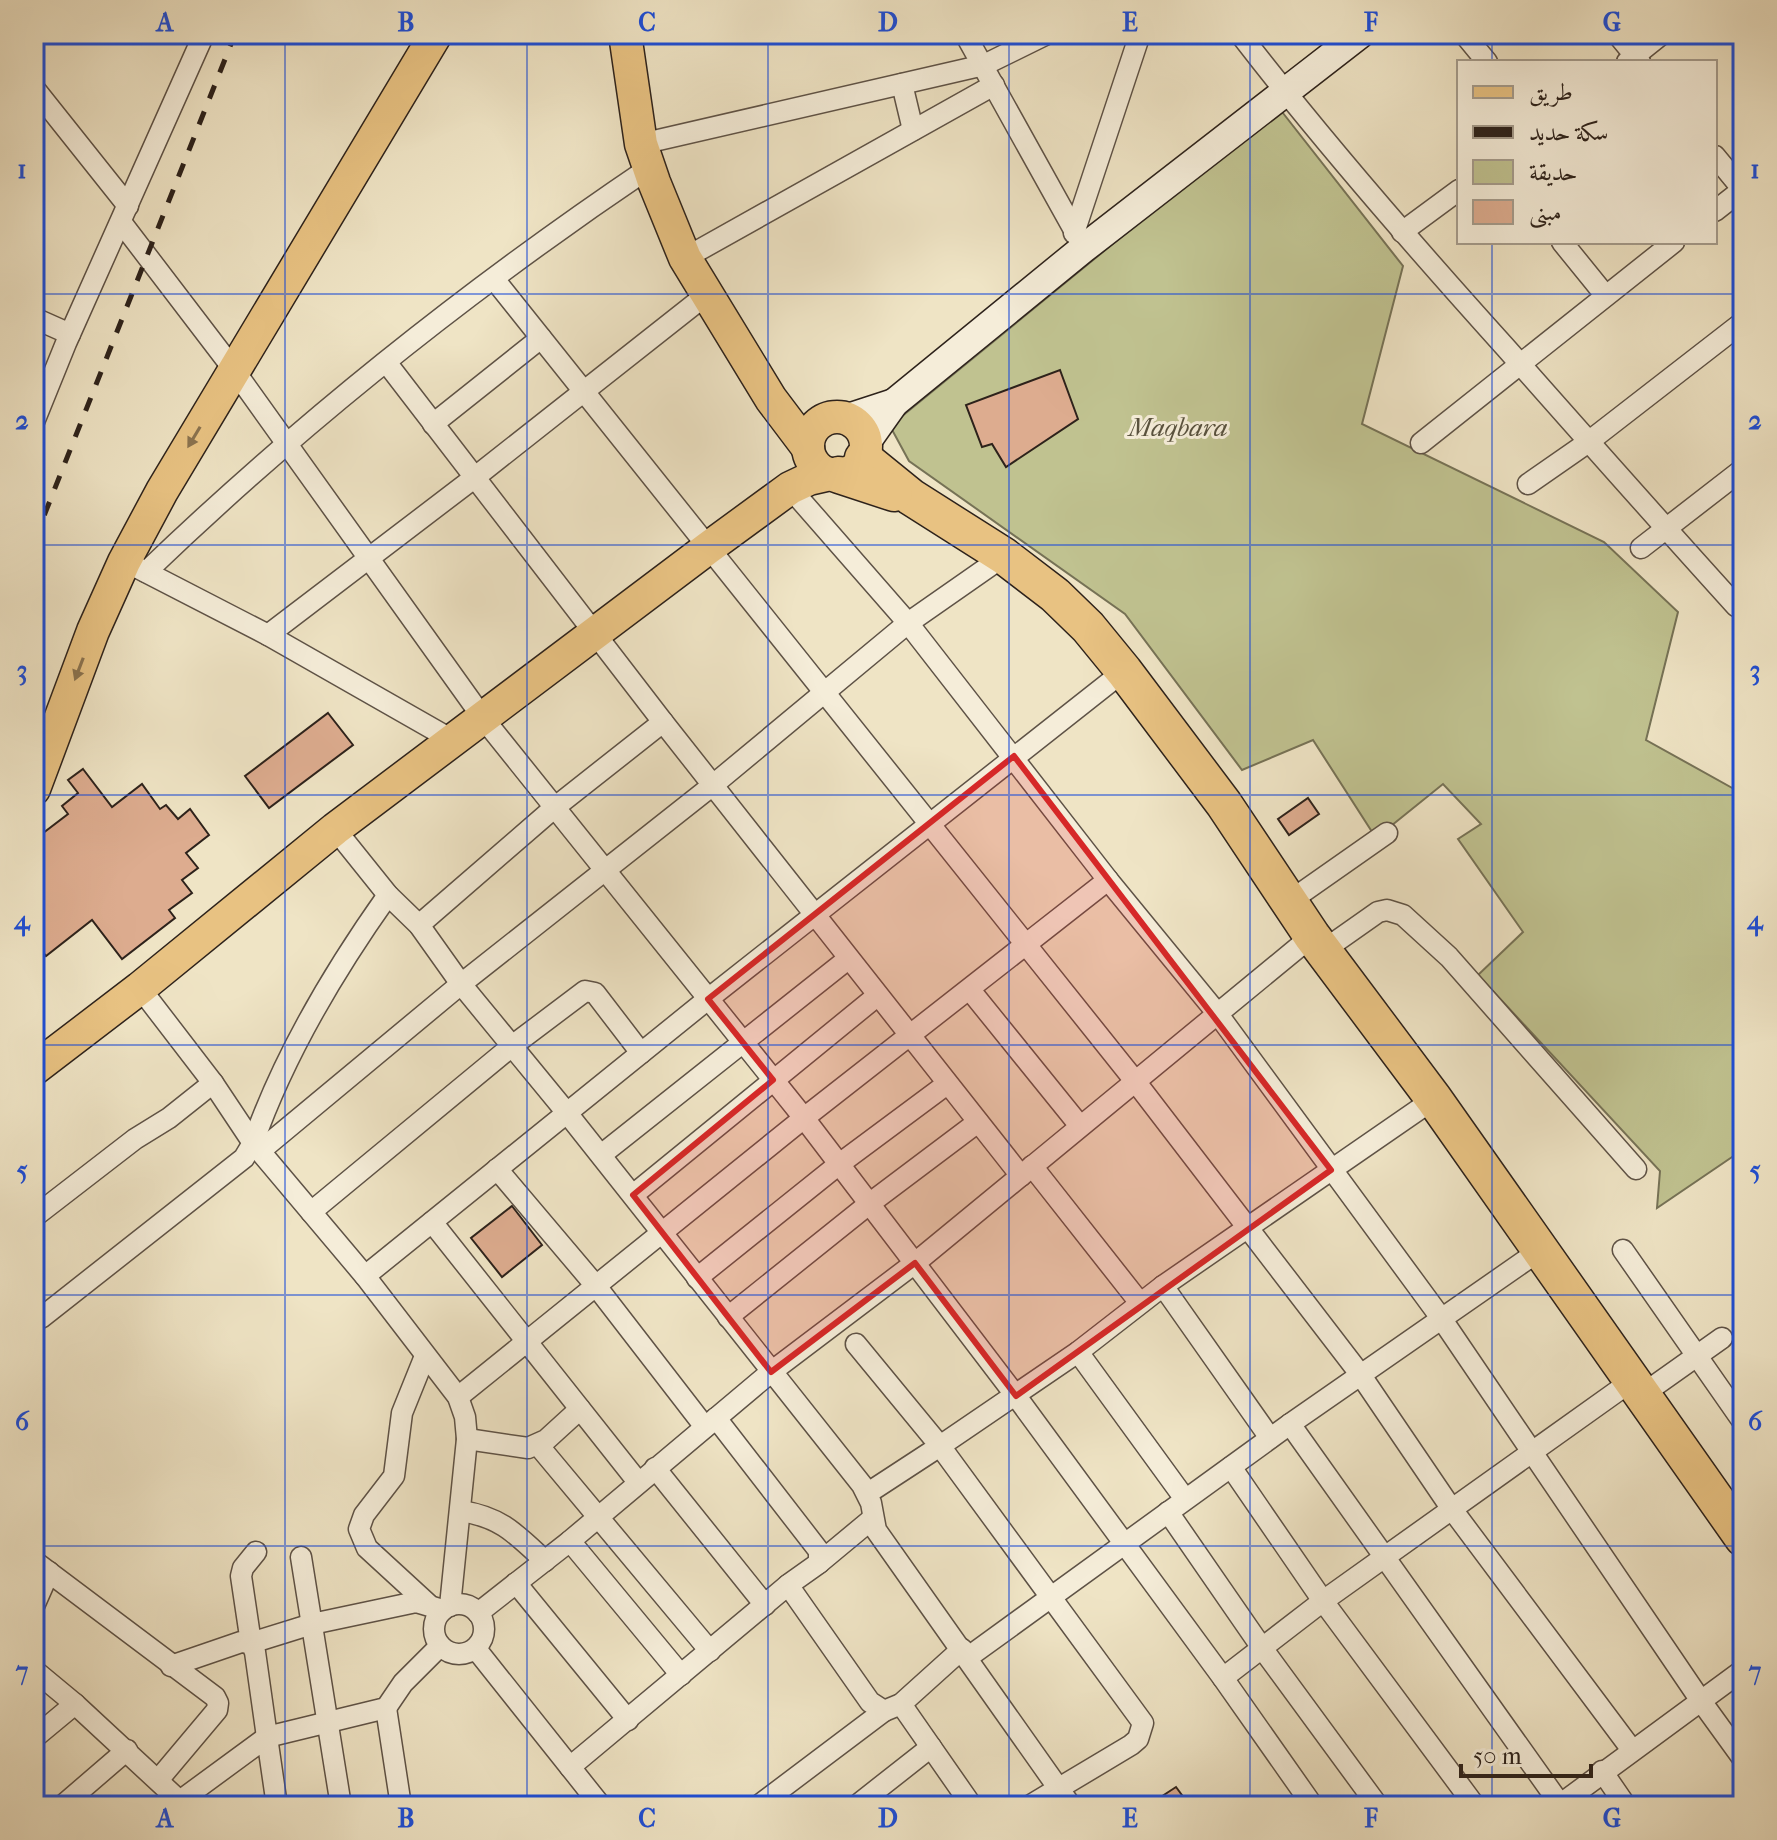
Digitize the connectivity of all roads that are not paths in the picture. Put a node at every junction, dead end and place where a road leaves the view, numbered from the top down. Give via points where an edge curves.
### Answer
1 (204, 34) edge
2 (436, 34) edge
3 (625, 34) edge
4 (965, 34) edge
5 (1047, 34) edge
6 (1140, 34) edge
7 (1240, 34) edge
8 (1360, 34) edge
9 (1464, 34) edge
10 (1617, 34) edge
11 (1662, 34) edge
12 (1485, 60) edge
13 (1634, 60) edge
14 (984, 65) junction
15 (902, 84) junction
16 (994, 85) junction
17 (34, 88) edge
18 (1285, 93) junction
19 (913, 130) junction
20 (645, 156) junction
21 (1717, 158) edge
22 (1743, 190) edge
23 (1457, 191) edge
24 (1717, 210) edge
25 (124, 214) junction
26 (1402, 232) junction
27 (1079, 240) junction
28 (1564, 244) edge
29 (1669, 244) edge
30 (685, 258) junction
31 (494, 279) junction
32 (706, 295) junction
33 (1605, 295) junction
34 (34, 318) edge
35 (1743, 322) edge
36 (70, 334) junction
37 (541, 338) junction
38 (386, 362) junction
39 (1519, 364) junction
40 (234, 370) junction
41 (583, 390) junction
42 (34, 422) edge
43 (433, 424) junction
44 (1421, 443) dead end
45 (1587, 443) junction
46 (286, 444) junction
47 (835, 450) junction
48 (1743, 469) edge
49 (474, 478) junction
50 (1528, 484) dead end
51 (790, 488) junction
52 (1666, 529) junction
53 (708, 548) junction
54 (1641, 548) dead end
55 (1004, 556) junction
56 (367, 557) junction
57 (135, 567) junction
58 (1743, 610) edge
59 (908, 623) junction
60 (596, 633) junction
61 (268, 635) junction
62 (1124, 671) junction
63 (823, 693) junction
64 (483, 718) junction
65 (663, 722) junction
66 (454, 741) junction
67 (1014, 756) junction
68 (713, 785) junction
69 (34, 789) edge
70 (554, 808) junction
71 (928, 824) junction
72 (335, 829) junction
73 (1387, 833) dead end
74 (606, 868) junction
75 (1108, 880) junction
76 (388, 895) junction
77 (1290, 901) junction
78 (815, 915) junction
79 (419, 925) junction
80 (1318, 943) junction
81 (1025, 946) junction
82 (848, 959) junction
83 (461, 984) junction
84 (140, 988) junction
85 (970, 990) junction
86 (877, 996) junction
87 (708, 999) junction
88 (1217, 1013) junction
89 (908, 1036) junction
90 (743, 1042) junction
91 (512, 1046) junction
92 (641, 1053) junction
93 (34, 1069) edge
94 (773, 1080) junction
95 (1135, 1081) junction
96 (213, 1083) junction
97 (947, 1084) junction
98 (1434, 1099) junction
99 (567, 1113) junction
100 (804, 1118) junction
101 (978, 1122) junction
102 (1080, 1126) junction
103 (256, 1147) junction
104 (601, 1155) junction
105 (838, 1165) junction
106 (497, 1169) junction
107 (1636, 1169) dead end
108 (1331, 1170) junction
109 (1026, 1171) junction
110 (633, 1195) junction
111 (869, 1204) junction
112 (311, 1212) junction
113 (34, 1217) edge
114 (432, 1222) junction
115 (1249, 1229) junction
116 (663, 1233) junction
117 (1623, 1250) dead end
118 (1539, 1251) junction
119 (915, 1263) junction
120 (365, 1276) junction
121 (697, 1278) junction
122 (596, 1286) junction
123 (1163, 1286) junction
124 (1140, 1303) junction
125 (728, 1317) junction
126 (1441, 1318) junction
127 (36, 1323) edge
128 (1722, 1338) dead end
129 (528, 1343) junction
130 (856, 1344) dead end
131 (1078, 1352) junction
132 (425, 1356) junction
133 (1697, 1356) junction
134 (771, 1372) junction
135 (1360, 1374) junction
136 (1638, 1387) junction
137 (1016, 1396) junction
138 (458, 1397) junction
139 (580, 1409) junction
140 (710, 1422) junction
141 (1743, 1422) edge
142 (1290, 1424) junction
143 (1270, 1438) junction
144 (467, 1439) junction
145 (538, 1445) junction
146 (940, 1446) junction
147 (1532, 1450) junction
148 (1231, 1467) junction
149 (655, 1468) junction
150 (638, 1482) junction
151 (868, 1493) junction
152 (1185, 1499) junction
153 (1451, 1508) junction
154 (461, 1511) junction
155 (1168, 1512) junction
156 (597, 1516) junction
157 (872, 1519) junction
158 (1743, 1538) edge
159 (570, 1541) junction
160 (1124, 1544) junction
161 (256, 1552) dead end
162 (1384, 1556) junction
163 (301, 1557) dead end
164 (545, 1561) junction
165 (819, 1563) junction
166 (42, 1567) edge
167 (516, 1583) junction
168 (788, 1585) junction
169 (1051, 1597) junction
170 (1323, 1601) junction
171 (765, 1605) junction
172 (34, 1606) edge
173 (440, 1607) junction
174 (478, 1613) junction
175 (312, 1624) junction
176 (251, 1643) junction
177 (440, 1646) junction
178 (1262, 1648) junction
179 (476, 1649) junction
180 (710, 1651) junction
181 (964, 1653) junction
182 (171, 1666) junction
183 (34, 1670) edge
184 (1743, 1670) edge
185 (681, 1675) junction
186 (1223, 1678) junction
187 (1701, 1701) junction
188 (75, 1704) junction
189 (893, 1707) junction
190 (386, 1708) junction
191 (628, 1720) junction
192 (327, 1724) junction
193 (267, 1737) junction
194 (34, 1738) edge
195 (931, 1747) junction
196 (127, 1750) junction
197 (1632, 1750) junction
198 (1743, 1759) edge
199 (570, 1767) junction
200 (1602, 1771) junction
201 (159, 1779) junction
202 (1059, 1788) junction
203 (179, 1804) edge
204 (1559, 1805) edge
205 (62, 1806) edge
206 (277, 1806) edge
207 (341, 1806) edge
208 (401, 1806) edge
209 (601, 1806) edge
210 (758, 1806) edge
211 (856, 1806) edge
212 (972, 1806) edge
213 (1029, 1806) edge
214 (1071, 1806) edge
215 (1313, 1806) edge
216 (1378, 1806) edge
217 (1475, 1806) edge
218 (1626, 1806) edge

1 - 25 street
2 - 40 main road
3 - 20 main road
4 - 14 street
5 - 14 street
6 - 27 street
7 - 18 street
8 - 18 street
9 - 12 street
10 - 13 street
11 - 13 street
14 - 15 street
14 - 16 street
15 - 19 street
15 - 20 street
16 - 19 street
16 - 27 street
17 - 25 street
18 - 26 street
18 - 27 street
19 - 30 street
20 - 30 main road
20 - 31 street
21 - 22 street
22 - 24 street
23 - 26 street
25 - 36 street
25 - 40 street
26 - 39 street
27 - 47 street
28 - 33 street
29 - 33 street
30 - 32 main road
31 - 37 street
31 - 38 street
32 - 41 street
32 - 47 main road via 771,399
33 - 39 street
34 - 36 street
35 - 45 street
36 - 42 street
37 - 41 street
37 - 43 street
38 - 43 street
38 - 46 street
39 - 44 street
39 - 45 street
40 - 46 street
40 -> 57 main road via 162,491
41 - 49 street
41 - 53 street
43 - 49 street
45 - 50 street
45 - 52 street
46 - 56 street
46 - 57 street
47 - 51 main road
47 - 55 highway via 874,488 911,497
48 - 52 street
49 - 56 street
49 - 60 street
51 - 53 main road
51 - 59 street
52 - 54 street
52 - 58 street
53 - 60 main road
53 - 63 street
55 - 59 street
55 - 62 highway via 1055,595
56 - 61 street
56 - 64 street
57 - 61 street
57 -> 69 main road via 93,631
59 - 63 street
59 - 67 street
60 - 64 main road
60 - 65 street
61 - 66 street
62 - 67 street
62 - 77 highway
63 - 68 street
63 - 71 street
64 - 66 main road
64 - 70 street
65 - 68 street
65 - 70 street
66 - 72 main road
67 - 71 street
67 - 75 street
68 - 74 street
68 - 78 street
70 - 74 street
70 - 79 street
71 - 78 street
71 - 81 street
72 - 76 street
72 - 84 main road
73 - 77 street
74 - 83 street
74 - 87 street
75 - 81 street
75 - 88 street
76 - 79 street
76 - 103 street via 302,1035
77 - 80 highway
78 - 82 street
78 - 87 street
79 - 83 street
80 - 88 street
80 - 98 highway
80 - 107 street via 1378,912 1403,915 1484,994
81 - 85 street
81 - 95 street
82 - 86 street
82 - 90 street
83 - 91 street
83 - 103 street
84 - 93 main road
84 - 96 street
85 - 89 street
85 - 102 street
86 - 89 street
86 - 94 street
87 - 90 street
87 - 92 street
88 - 95 street
88 - 108 street
89 - 97 street
89 - 100 street
90 - 94 street
90 - 104 street
91 - 92 street via 585,991 595,993
91 - 99 street
91 - 112 street
92 - 99 street
94 - 100 street
94 - 110 street
95 - 102 street
95 - 115 street
96 - 103 street
96 - 113 street
97 - 101 street
97 - 105 street
98 - 108 street
98 - 118 highway
99 - 104 street
99 - 106 street
100 - 105 street
100 - 116 street
101 - 109 street
101 - 111 street
102 - 109 street
103 - 112 street
103 - 127 street
104 - 110 street
105 - 111 street
105 - 121 street
106 - 114 street
106 - 122 street
108 - 115 street
108 - 126 street
109 - 119 street
109 - 124 street
110 - 116 street
111 - 119 street
111 - 125 street
112 - 120 street
114 - 120 street
114 - 129 street
115 - 123 street
115 - 135 street
116 - 121 street
116 - 122 street
117 - 133 street
118 - 126 street
118 - 136 highway
119 - 134 street
119 - 137 street
120 - 132 street
121 - 125 street
122 - 129 street
122 - 140 street
123 - 124 street
123 - 143 street
124 - 131 street
125 - 134 street
126 - 135 street
126 - 147 street
128 - 133 street
129 - 138 street
129 - 139 street
130 - 146 street
131 - 137 street
131 - 152 street
132 - 138 street
132 - 173 street via 402,1413 394,1476 359,1529 367,1548
133 - 136 street
133 - 141 street
134 - 140 street
134 - 151 street
135 - 142 street
135 - 153 street
136 - 147 street
136 - 158 highway
137 - 146 street
137 - 160 street
138 - 144 street
139 - 145 street
139 - 150 street
140 - 149 street
140 - 165 street via 815,1546
142 - 143 street
142 - 162 street
143 - 148 street
144 - 145 street
144 - 154 street
145 - 156 street
146 - 151 street
146 - 169 street
147 - 153 street
147 - 187 street
148 - 152 street
148 - 170 street
149 - 150 street
149 - 171 street
150 - 156 street
151 - 157 street
152 - 155 street
153 - 162 street
153 - 197 street
154 - 164 street via 486,1515
154 - 173 street
155 - 160 street
155 - 178 street
156 - 159 street
156 - 180 street
157 - 165 street
157 - 181 street
159 - 164 street
159 - 185 street
160 - 169 street
160 - 186 street
161 - 176 street via 241,1576
162 - 170 street
162 - 204 street
163 - 175 street
164 - 167 street
165 - 168 street
166 - 172 street
166 - 182 street
167 - 174 street
167 - 191 street
168 - 171 street
168 - 189 street via 870,1702
169 - 181 street
169 - 202 street via 1143,1723 1131,1745
170 - 178 street
170 - 217 street
171 - 180 street
173 - 174 street via 465,1605
173 - 175 street via 416,1602
173 - 177 street via 434,1623
174 - 179 street via 484,1627
175 - 176 street
175 - 192 street
176 - 182 street
176 - 193 street
177 - 179 street via 453,1654
177 - 190 street
178 - 186 street
178 - 216 street
179 - 199 street
180 - 185 street
181 - 189 street
181 - 202 street
182 - 201 street via 218,1703 211,1719
183 - 188 street
184 - 187 street
185 - 191 street
186 - 215 street
187 - 197 street
187 - 198 street
188 - 194 street
188 - 196 street
189 - 195 street
189 - 210 street
190 - 192 street
190 - 208 street
191 - 199 street
192 - 193 street
192 - 207 street
193 - 203 street
193 - 206 street
195 - 211 street
195 - 212 street
196 - 201 street
196 - 205 street
197 - 200 street
199 - 209 street
200 - 204 street
200 - 218 street
201 - 203 street
202 - 213 street
202 - 214 street

